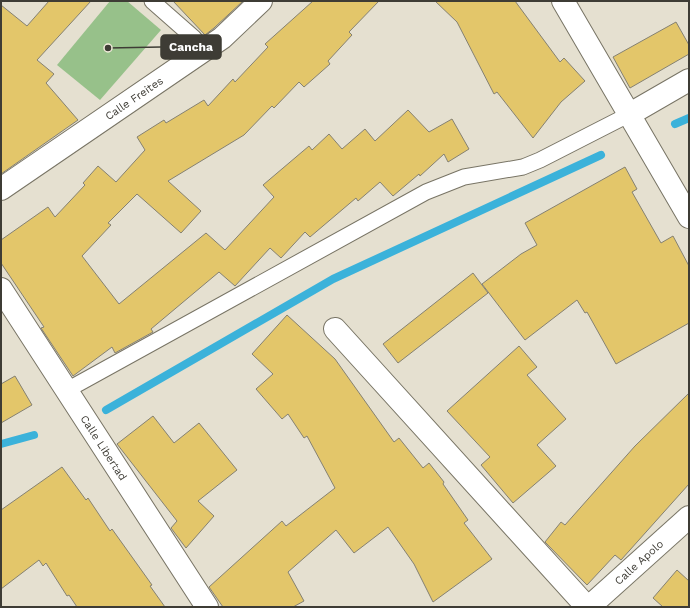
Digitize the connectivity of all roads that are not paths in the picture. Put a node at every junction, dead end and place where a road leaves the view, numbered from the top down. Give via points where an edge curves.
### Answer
1 (152, 1) edge
2 (261, 1) edge
3 (563, 1) edge
4 (204, 50) junction
5 (689, 80) edge
6 (630, 114) junction
7 (1, 189) edge
8 (689, 217) edge
9 (1, 289) edge
10 (335, 329) dead end
11 (66, 390) junction
12 (689, 517) edge
13 (207, 607) edge
14 (588, 607) edge

1 - 4 lane
2 - 4 street, Calle Freites via 222,38
3 - 6 street
4 - 7 street, Calle Freites
5 - 6 street
6 - 8 street
6 - 11 lane via 540,160 502,171 464,177 426,192
9 - 11 street, Calle Libertad
10 - 14 street
11 - 13 street, Calle Libertad
12 - 14 street, Calle Apolo

